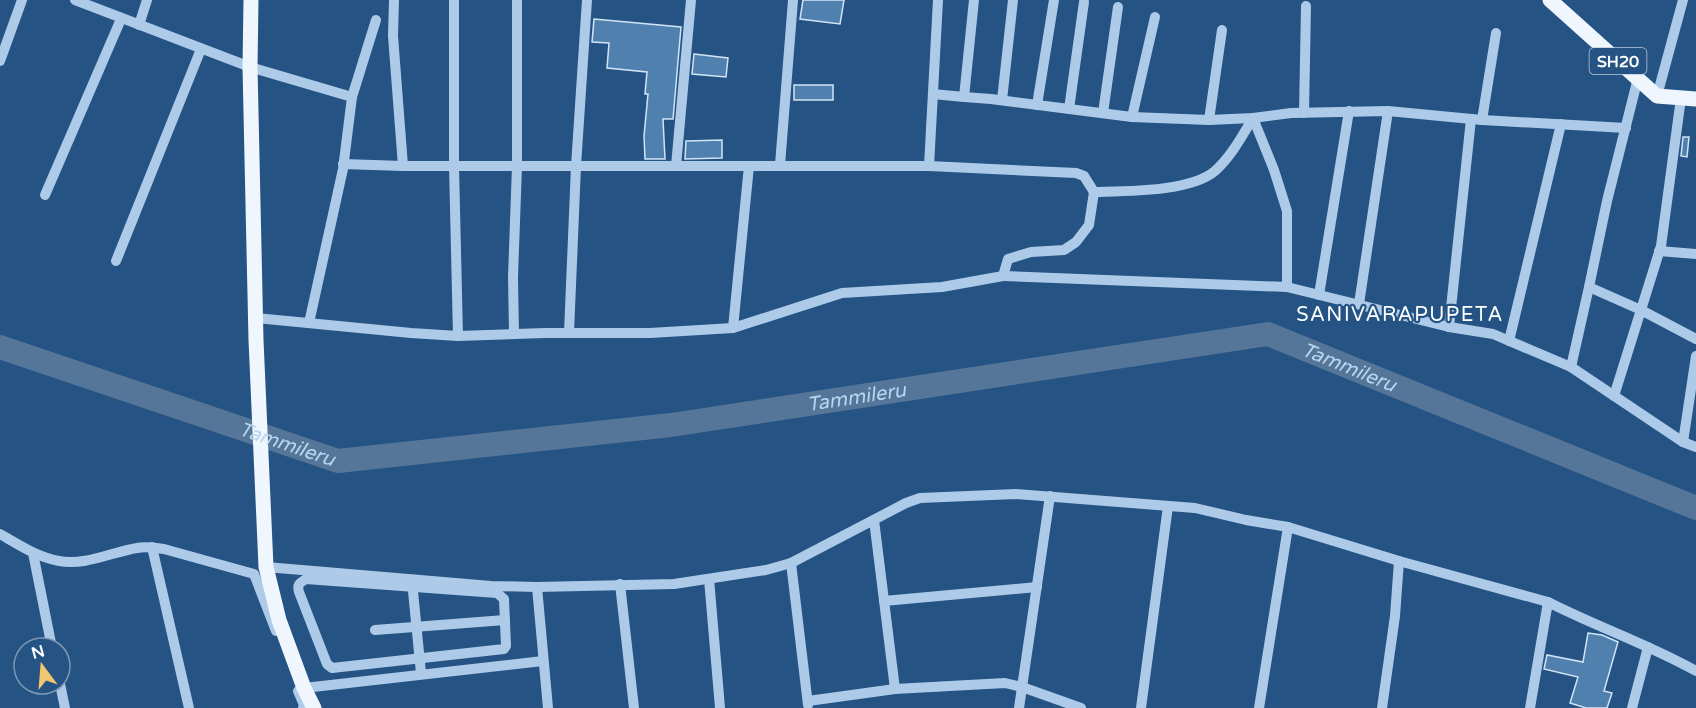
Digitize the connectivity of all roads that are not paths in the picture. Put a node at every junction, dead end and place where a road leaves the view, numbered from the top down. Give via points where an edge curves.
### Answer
1 (22, 0) edge
2 (75, 0) edge
3 (147, 0) edge
4 (251, 0) edge
5 (394, 0) edge
6 (454, 0) edge
7 (517, 0) edge
8 (587, 0) edge
9 (691, 0) edge
10 (793, 0) edge
11 (938, 0) edge
12 (974, 0) edge
13 (1013, 0) edge
14 (1054, 0) edge
15 (1550, 0) edge
16 (1683, 0) edge
17 (1084, 2) dead end
18 (1306, 6) dead end
19 (1118, 7) dead end
20 (1155, 17) dead end
21 (121, 19) junction
22 (376, 20) dead end
23 (139, 26) junction
24 (1222, 30) dead end
25 (1496, 33) dead end
26 (201, 49) junction
27 (0, 61) edge
28 (250, 67) junction
29 (1638, 78) junction
30 (933, 94) junction
31 (1657, 96) junction
32 (352, 97) junction
33 (964, 97) junction
34 (1689, 98) edge
35 (1002, 100) junction
36 (1036, 105) junction
37 (1069, 109) junction
38 (1349, 111) junction
39 (1388, 111) junction
40 (1304, 113) junction
41 (1104, 114) junction
42 (1132, 117) junction
43 (1253, 118) junction
44 (1476, 119) junction
45 (1209, 120) junction
46 (1562, 124) junction
47 (1626, 128) junction
48 (343, 164) junction
49 (780, 165) junction
50 (403, 166) junction
51 (454, 166) junction
52 (517, 166) junction
53 (576, 166) junction
54 (676, 166) junction
55 (749, 166) junction
56 (929, 166) junction
57 (1094, 192) junction
58 (45, 195) dead end
59 (1659, 251) junction
60 (1696, 254) edge
61 (116, 261) dead end
62 (1004, 276) junction
63 (1287, 286) junction
64 (1589, 287) junction
65 (1319, 295) junction
66 (1359, 304) junction
67 (1641, 310) junction
68 (256, 318) junction
69 (309, 323) junction
70 (1449, 327) junction
71 (733, 328) junction
72 (569, 333) junction
73 (514, 334) junction
74 (458, 336) junction
75 (1696, 339) edge
76 (1509, 341) junction
77 (1696, 356) edge
78 (1571, 367) junction
79 (1614, 396) junction
80 (1683, 442) junction
81 (1696, 447) edge
82 (1050, 496) junction
83 (1168, 506) junction
84 (874, 520) junction
85 (1288, 527) junction
86 (0, 534) edge
87 (152, 547) junction
88 (33, 553) junction
89 (1399, 561) junction
90 (791, 563) junction
91 (266, 567) junction
92 (709, 579) junction
93 (412, 584) junction
94 (620, 584) junction
95 (537, 587) junction
96 (1037, 587) junction
97 (884, 602) junction
98 (1548, 602) junction
99 (505, 620) junction
100 (416, 627) junction
101 (375, 630) dead end
102 (50, 636) edge
103 (1648, 647) junction
104 (419, 657) junction
105 (543, 660) junction
106 (1696, 670) edge
107 (421, 673) junction
108 (1022, 687) junction
109 (304, 688) junction
110 (895, 689) junction
111 (808, 704) edge
112 (189, 708) edge
113 (303, 708) edge
114 (314, 708) edge
115 (548, 708) edge
116 (634, 708) edge
117 (720, 708) edge
118 (1020, 708) edge
119 (1081, 708) edge
120 (1141, 708) edge
121 (1258, 708) edge
122 (1382, 708) edge
123 (1530, 708) edge
124 (1632, 708) edge

1 - 27 street
2 - 21 street
3 - 23 street
4 - 28 main road
5 - 50 street
6 - 51 street
7 - 52 street
8 - 53 street
9 - 54 street
10 - 49 street
11 - 30 street
12 - 33 street
13 - 35 street
14 - 36 street
15 - 29 main road, SH20
16 - 31 street
17 - 37 street
18 - 40 street
19 - 41 street
20 - 42 street
21 - 23 street
21 - 58 street
22 - 32 street
23 - 26 street
24 - 45 street
25 - 44 street
26 - 28 street
26 - 61 street
28 - 32 street
28 - 68 main road
29 - 31 main road, SH20
29 - 47 street
30 - 33 street
30 - 56 street
31 - 34 main road, SH20
32 - 48 street
33 - 35 street
34 - 59 street
35 - 36 street
36 - 37 street
37 - 41 street
38 - 39 street
38 - 40 street
38 - 65 street
39 - 44 street
39 - 66 street
40 - 43 street
41 - 42 street
42 - 45 street
43 - 45 street
43 - 57 street via 1214,172 1188,184
43 - 63 street via 1287,211
44 - 46 street
44 - 70 street
46 - 47 street
46 - 76 street
47 - 64 street
48 - 50 street
48 - 69 street
49 - 55 street
49 - 56 street
50 - 51 street
51 - 52 street
51 - 74 street
52 - 53 street
52 - 73 street
53 - 54 street
53 - 72 street
54 - 55 street
55 - 71 street
56 - 57 street via 1076,173 1084,176
57 - 62 street via 1089,225 1076,242 1064,250 1031,252 1008,259
59 - 60 street
59 - 67 street
62 - 63 street
62 - 71 street via 942,287 842,293
63 - 65 street
64 - 67 street
64 - 78 street
65 - 66 street
66 - 70 street
67 - 75 street
67 - 79 street
68 - 69 street
68 - 91 main road
69 - 74 street
70 - 76 street via 1493,334
71 - 72 street
72 - 73 street
73 - 74 street
76 - 78 street
77 - 80 street
78 - 79 street
79 - 80 street
80 - 81 street
82 - 83 street
82 - 84 street via 920,498
82 - 96 street
83 - 85 street
83 - 120 street
84 - 90 street
84 - 97 street
85 - 89 street
85 - 121 street
86 - 88 street
87 - 88 street via 76,561
87 - 112 street
87 - 113 street via 254,574
88 - 102 street
89 - 98 street
89 - 122 street
90 - 92 street
90 - 111 street
91 - 93 street
91 - 109 main road via 279,620
92 - 94 street via 674,584
92 - 117 street
93 - 95 street
93 - 99 street via 497,593 504,598
93 - 100 street
93 - 104 street via 306,579 298,587 328,666
94 - 95 street
94 - 116 street
95 - 105 street
96 - 97 street
96 - 108 street
97 - 110 street
98 - 103 street
98 - 123 street
99 - 100 street
99 - 104 street via 504,649
100 - 101 street
100 - 104 street
103 - 106 street
103 - 124 street
104 - 107 street
105 - 107 street
105 - 115 street
107 - 109 street
108 - 110 street via 1005,683
108 - 118 street
108 - 119 street
109 - 114 main road
110 - 111 street

